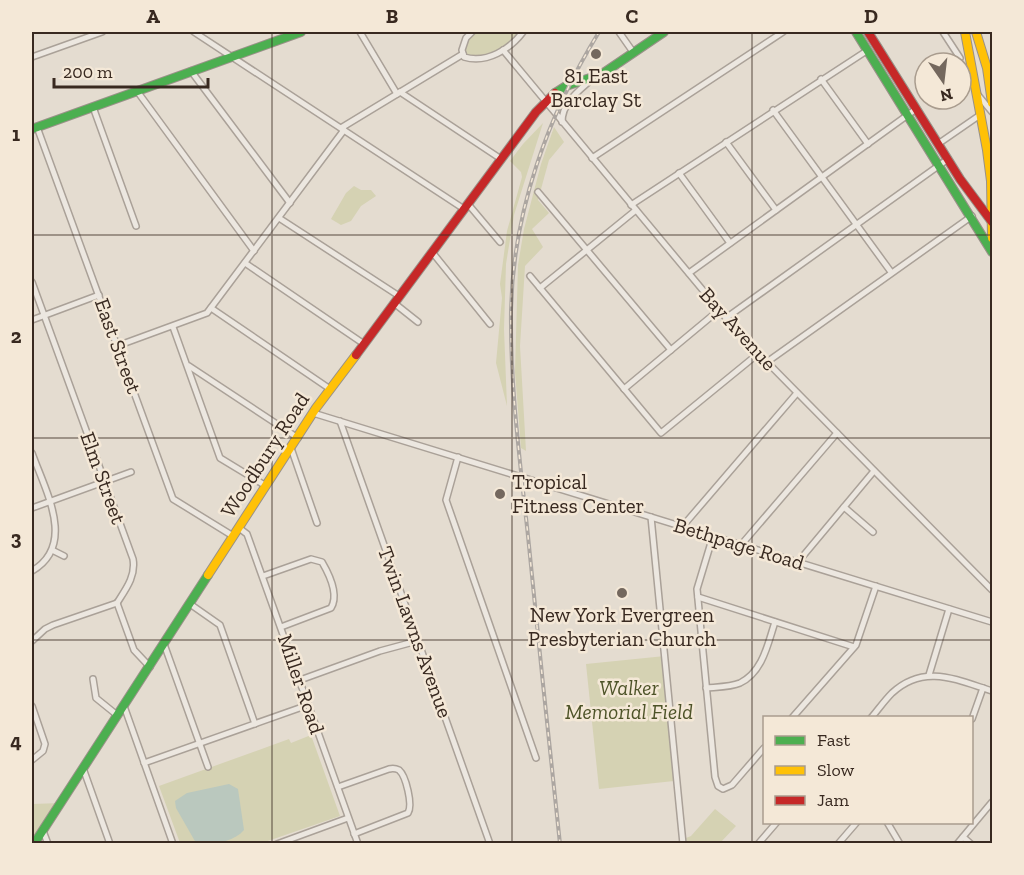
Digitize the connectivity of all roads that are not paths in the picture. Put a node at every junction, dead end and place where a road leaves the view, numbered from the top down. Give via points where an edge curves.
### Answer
1 (102, 32) edge
2 (194, 32) edge
3 (301, 32) edge
4 (360, 32) edge
5 (472, 32) edge
6 (523, 32) edge
7 (619, 32) edge
8 (664, 32) edge
9 (783, 32) edge
10 (856, 32) edge
11 (868, 32) edge
12 (943, 32) edge
13 (965, 32) edge
14 (976, 32) edge
15 (290, 34) edge
16 (503, 50) junction
17 (868, 50) junction
18 (955, 51) edge
19 (633, 52) junction
20 (463, 54) junction
21 (232, 56) junction
22 (32, 57) edge
23 (191, 71) junction
24 (592, 79) junction
25 (821, 79) junction
26 (137, 91) junction
27 (991, 91) edge
28 (398, 93) junction
29 (977, 94) junction
30 (546, 100) junction
31 (993, 103) edge
32 (93, 107) junction
33 (773, 110) junction
34 (912, 111) junction
35 (993, 112) edge
36 (980, 115) junction
37 (562, 122) junction
38 (34, 128) edge
39 (343, 129) junction
40 (726, 142) junction
41 (867, 144) junction
42 (938, 144) junction
43 (592, 158) junction
44 (501, 159) junction
45 (948, 159) junction
46 (940, 164) junction
47 (679, 173) junction
48 (822, 177) junction
49 (538, 192) dead end
50 (290, 203) junction
51 (466, 206) junction
52 (633, 208) junction
53 (776, 210) junction
54 (972, 216) junction
55 (279, 218) junction
56 (992, 221) edge
57 (856, 224) junction
58 (136, 226) dead end
59 (993, 238) edge
60 (500, 242) dead end
61 (730, 243) junction
62 (587, 250) junction
63 (254, 251) junction
64 (432, 252) junction
65 (993, 252) edge
66 (245, 263) junction
67 (891, 272) junction
68 (689, 273) junction
69 (530, 276) dead end
70 (32, 282) edge
71 (540, 288) junction
72 (99, 295) junction
73 (397, 300) junction
74 (211, 308) junction
75 (719, 310) junction
76 (44, 315) junction
77 (726, 318) junction
78 (32, 320) edge
79 (418, 322) dead end
80 (489, 324) dead end
81 (173, 327) junction
82 (364, 344) junction
83 (117, 346) junction
84 (671, 350) junction
85 (759, 353) junction
86 (766, 362) junction
87 (188, 365) junction
88 (330, 389) junction
89 (624, 389) junction
90 (797, 393) junction
91 (313, 413) junction
92 (340, 421) junction
93 (837, 433) junction
94 (298, 438) junction
95 (291, 448) junction
96 (32, 453) edge
97 (458, 457) junction
98 (131, 471) dead end
99 (874, 471) junction
100 (104, 481) junction
101 (266, 486) junction
102 (49, 501) junction
103 (844, 507) junction
104 (32, 508) edge
105 (651, 517) junction
106 (317, 523) dead end
107 (682, 526) junction
108 (239, 528) junction
109 (873, 532) dead end
110 (233, 536) junction
111 (713, 536) junction
112 (741, 544) junction
113 (52, 550) junction
114 (64, 556) dead end
115 (798, 562) junction
116 (32, 571) edge
117 (262, 576) junction
118 (876, 586) junction
119 (993, 590) edge
120 (698, 597) junction
121 (117, 603) junction
122 (190, 604) junction
123 (949, 609) junction
124 (775, 622) junction
125 (993, 622) edge
126 (281, 627) junction
127 (417, 640) junction
128 (32, 641) edge
129 (164, 644) junction
130 (855, 647) junction
131 (150, 667) junction
132 (929, 675) junction
133 (93, 679) dead end
134 (300, 681) junction
135 (706, 688) junction
136 (983, 688) junction
137 (993, 691) edge
138 (308, 705) junction
139 (32, 706) edge
140 (124, 706) junction
141 (117, 715) junction
142 (793, 716) edge
143 (871, 716) edge
144 (973, 716) edge
145 (255, 724) junction
146 (200, 743) junction
147 (763, 750) edge
148 (536, 758) dead end
149 (32, 760) edge
150 (144, 763) junction
151 (208, 767) dead end
152 (83, 768) junction
153 (338, 787) junction
154 (993, 802) edge
155 (348, 818) junction
156 (775, 824) edge
157 (855, 824) edge
158 (888, 824) edge
159 (43, 831) junction
160 (354, 834) junction
161 (296, 837) junction
162 (963, 837) junction
163 (34, 843) edge
164 (48, 843) edge
165 (110, 843) edge
166 (173, 843) edge
167 (277, 843) edge
168 (298, 843) edge
169 (358, 843) edge
170 (490, 843) edge
171 (683, 843) edge
172 (758, 843) edge
173 (838, 843) edge
174 (900, 843) edge
175 (957, 843) edge
176 (971, 843) edge

1 - 22 street
2 - 21 street
3 - 15 main road
4 - 28 street
5 - 20 street via 463,45
6 - 16 street
7 - 19 street
8 - 19 main road
9 - 43 street
10 - 17 main road
11 - 34 main road
12 - 18 street
13 - 29 main road
14 - 27 main road
15 - 21 main road
16 - 20 street via 480,59
16 - 30 street, Bay Avenue
17 - 25 street
17 - 34 main road
19 - 24 main road
20 - 28 street
21 - 23 main road
21 - 39 street
23 - 26 main road
23 - 50 street
24 - 30 main road via 566,86
24 - 37 street via 566,104
25 - 33 street
25 - 41 street
26 - 32 main road
26 - 63 street
27 - 31 main road
28 - 39 street
28 - 44 street
29 - 35 street
29 - 36 main road
30 - 37 street, Bay Avenue
30 - 44 main road, Woodbury Road
32 - 38 main road
32 - 58 street
33 - 40 street
33 - 48 street
34 - 41 street
34 - 42 main road
34 - 46 main road
36 - 42 street
36 - 56 main road via 991,181
37 - 43 street, Bay Avenue
38 - 72 street, East Street
39 - 50 street
39 - 51 street
40 - 47 street
40 - 53 street
41 - 48 street
42 - 45 main road
43 - 52 street, Bay Avenue
44 - 51 main road, Woodbury Road
45 - 46 street
45 - 56 main road
46 - 54 main road
46 - 57 street
47 - 52 street
47 - 61 street
48 - 53 street
48 - 57 street
49 - 62 street
50 - 55 street
51 - 60 street
51 - 64 main road, Woodbury Road
52 - 62 street
52 - 68 street, Bay Avenue
53 - 61 street
54 - 65 main road
54 - 67 street
55 - 63 street
55 - 73 street
56 - 59 main road
57 - 67 street
57 - 77 street
61 - 68 street
62 - 71 street
62 - 84 street
63 - 66 street
64 - 73 main road, Woodbury Road
64 - 80 street
66 - 74 street
66 - 82 street
67 - 86 street
68 - 75 street, Bay Avenue
69 - 71 street
70 - 76 street, Elm Street
71 - 89 street
72 - 76 street
72 - 83 street, East Street
73 - 79 street
73 - 82 main road, Woodbury Road
74 - 81 street
74 - 88 street
75 - 77 street, Bay Avenue
75 - 84 street
76 - 78 street
76 - 100 street, Elm Street
77 - 85 street, Bay Avenue
81 - 83 street
81 - 87 street
82 - 88 main road, Woodbury Road
83 - 110 street, East Street via 173,499
84 - 89 street
85 - 86 street, Bay Avenue
85 - 89 street via 661,433
86 - 90 street, Bay Avenue
87 - 94 street
87 - 101 street via 220,458
88 - 91 main road, Woodbury Road
90 - 93 street, Bay Avenue
90 - 107 street
91 - 92 street, Bethpage Road
91 - 94 main road, Woodbury Road
92 - 97 street, Bethpage Road
92 - 127 street, Twin Lawns Avenue
93 - 99 street, Bay Avenue
93 - 112 street
94 - 95 main road, Woodbury Road
95 - 101 main road, Woodbury Road
95 - 106 street
96 - 102 street
97 - 105 street, Bethpage Road
97 - 148 street via 446,500
98 - 100 street
99 - 103 street
99 - 119 street, Bay Avenue
100 - 102 street
100 - 121 street, Elm Street via 134,565 131,580
101 - 108 main road, Woodbury Road
102 - 104 street
102 - 113 street via 56,522
103 - 109 street
103 - 115 street
105 - 107 street, Bethpage Road
105 - 171 street
107 - 111 street, Bethpage Road
108 - 110 main road, Woodbury Road
108 - 117 street, Miller Road via 247,534
110 - 122 main road, Woodbury Road
111 - 112 street, Bethpage Road
111 - 120 street
112 - 115 street, Bethpage Road
113 - 114 street
113 - 116 street
115 - 118 street, Bethpage Road
117 - 126 street, Miller Road
117 - 126 street via 311,559 322,562 328,576 335,596 331,608
118 - 123 street, Bethpage Road
118 - 130 street
120 - 124 street
120 - 135 street
121 - 128 street via 53,625
121 - 131 street via 134,650
122 - 129 main road, Woodbury Road
122 - 145 street via 220,625
123 - 125 street, Bethpage Road
123 - 132 street
124 - 130 street
124 - 135 street via 763,660 748,678 738,684
126 - 134 street, Miller Road
127 - 134 street
127 - 170 street, Twin Lawns Avenue
129 - 131 main road, Woodbury Road
129 - 146 street
130 - 142 street
131 - 140 main road, Woodbury Road
132 - 136 street
132 - 143 street via 893,692
133 - 141 street via 96,698
134 - 138 street, Miller Road
135 - 147 street via 718,786 723,789 732,785
136 - 137 street
136 - 144 street
138 - 145 street
138 - 153 street, Miller Road
139 - 149 street via 45,744
140 - 141 main road, Woodbury Road
140 - 150 street
141 - 152 main road, Woodbury Road
145 - 146 street
146 - 150 street
146 - 151 street
150 - 166 street
152 - 159 main road, Woodbury Road
152 - 165 street
153 - 155 street, Miller Road
153 - 160 street via 389,769 401,772 411,802 408,813
154 - 162 street
155 - 160 street, Miller Road
155 - 161 street
156 - 172 street
157 - 173 street
158 - 174 street
159 - 163 main road, Woodbury Road
159 - 164 street
160 - 169 street, Miller Road
161 - 167 street
161 - 168 street
162 - 175 street
162 - 176 street

